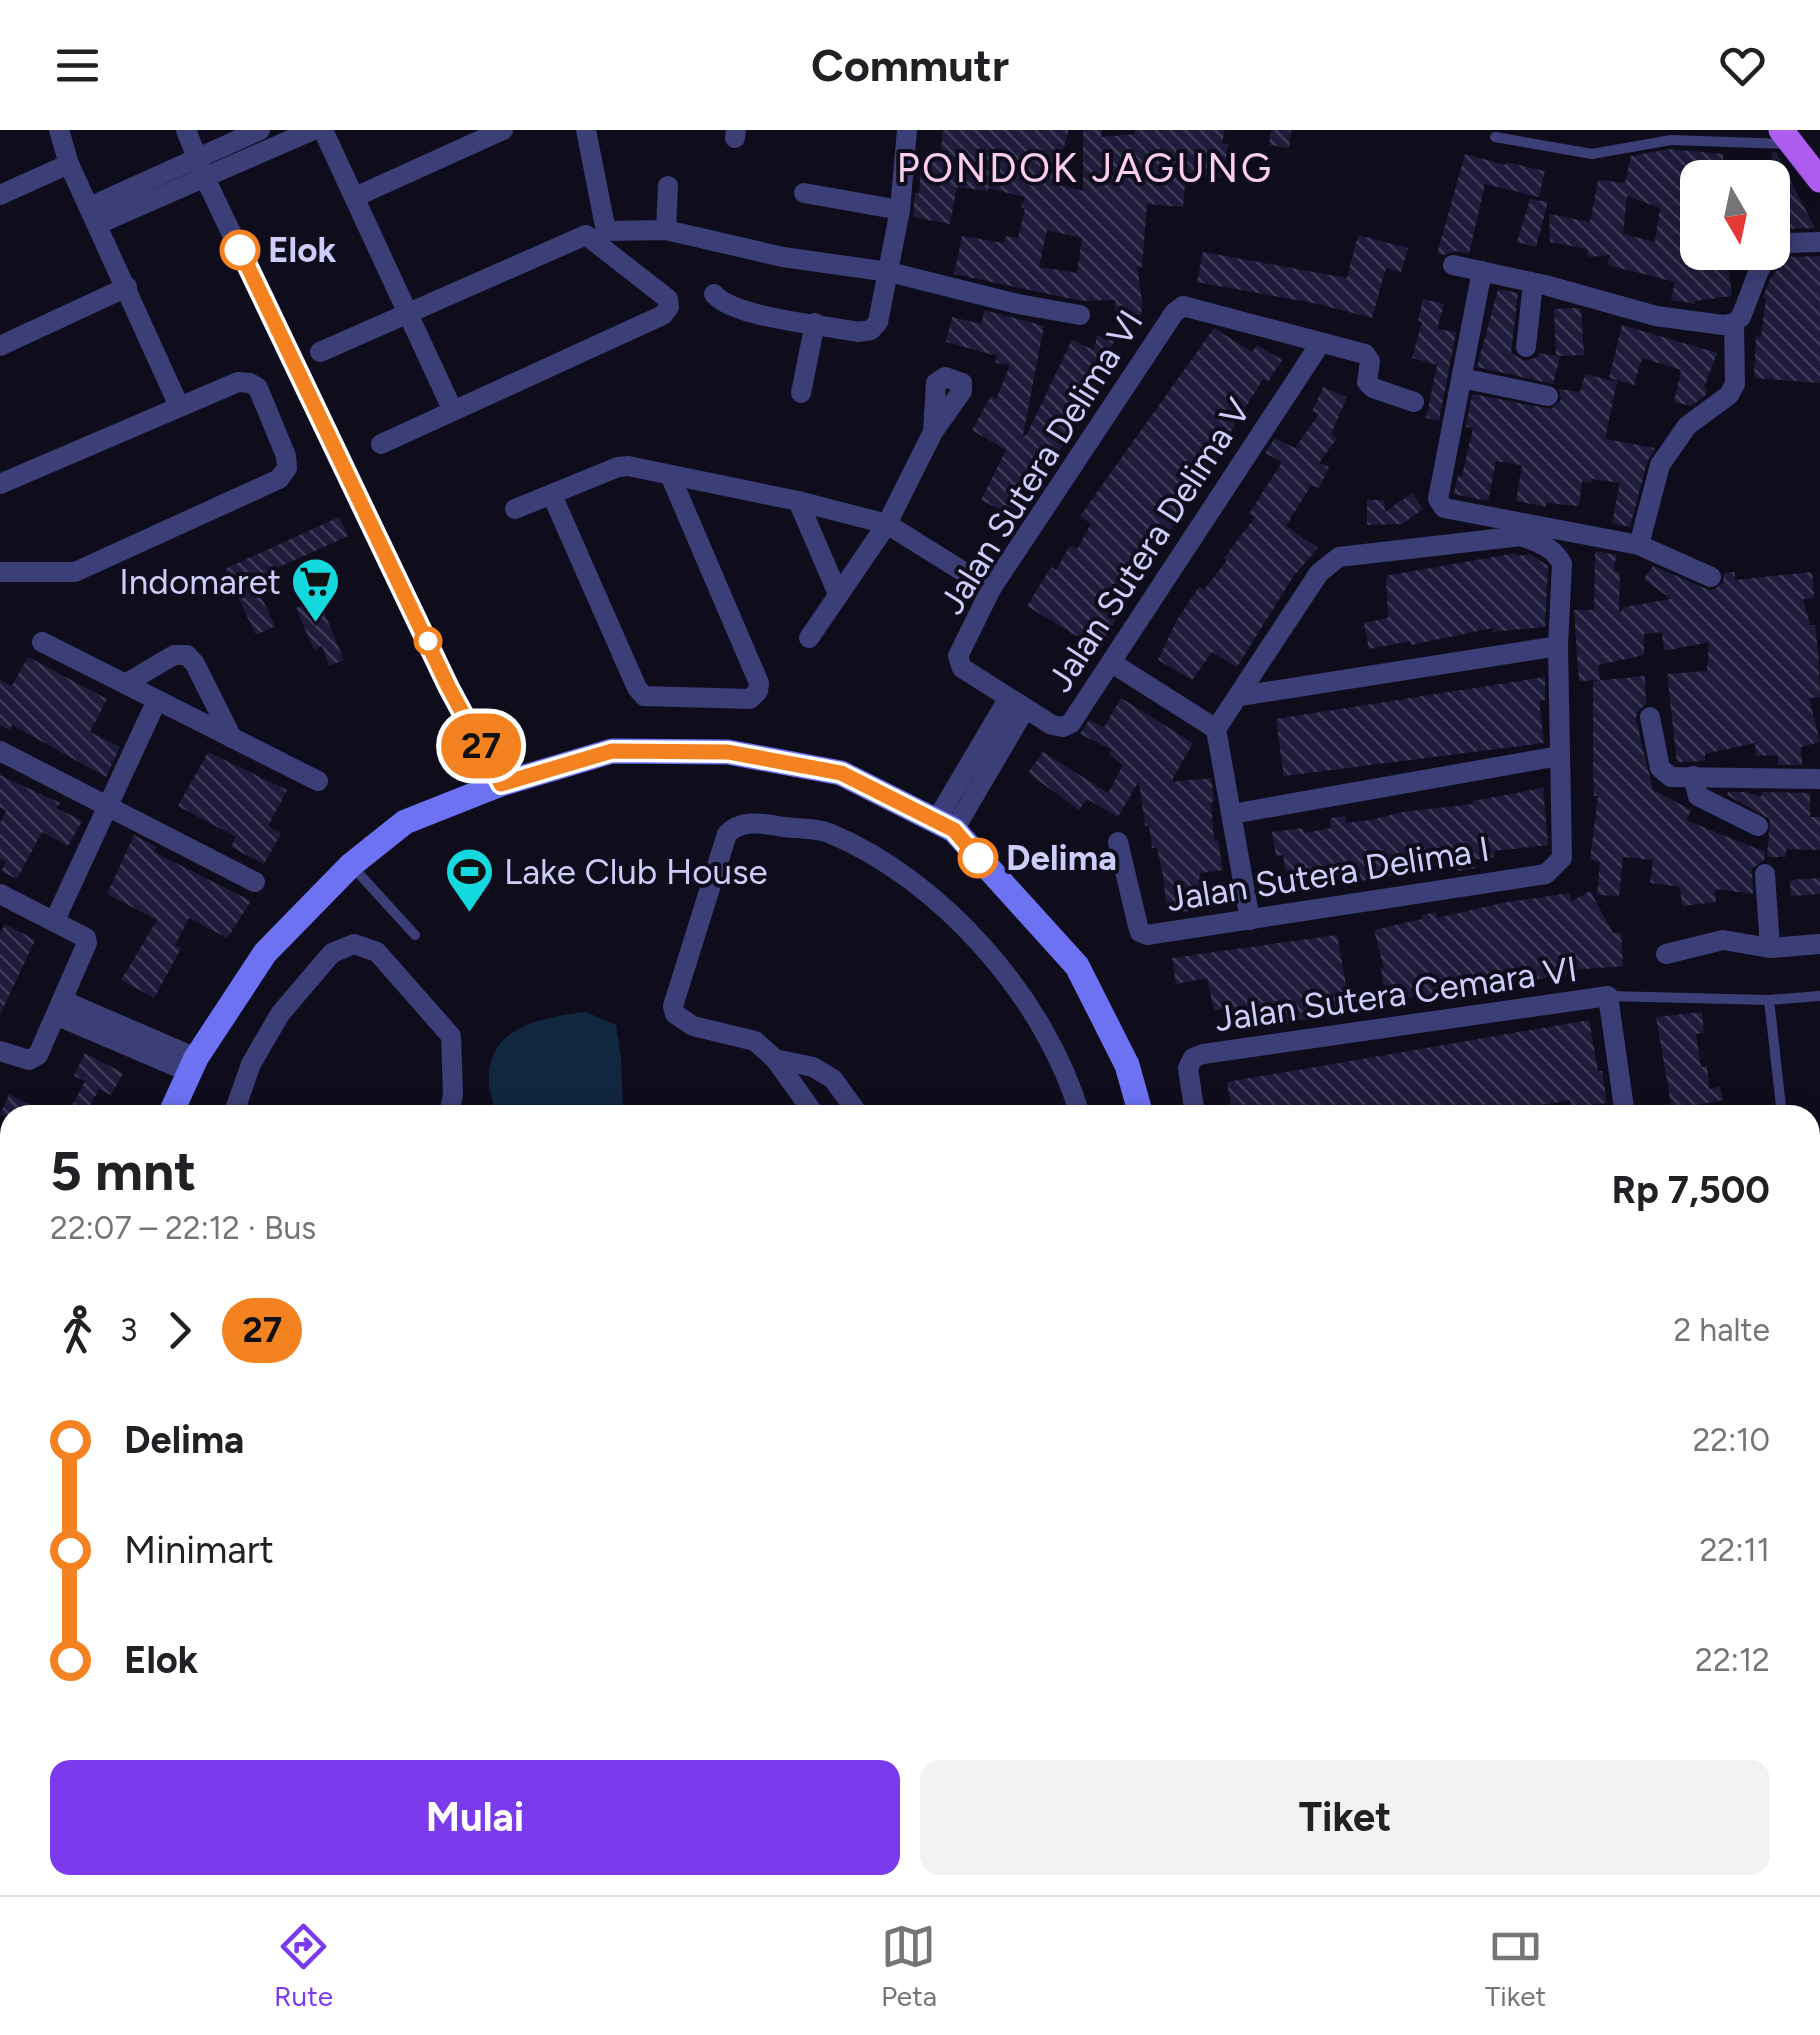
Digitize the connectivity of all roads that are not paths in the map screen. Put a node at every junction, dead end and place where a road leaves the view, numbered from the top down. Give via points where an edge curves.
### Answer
1 (59, 130) edge
2 (186, 130) edge
3 (260, 130) edge
4 (312, 130) edge
5 (323, 130) edge
6 (503, 130) edge
7 (586, 130) edge
8 (907, 130) edge
9 (1495, 137) dead end
10 (1787, 137) edge
11 (197, 158) junction
12 (69, 164) junction
13 (205, 178) junction
14 (1820, 180) edge
15 (668, 186) dead end
16 (804, 193) dead end
17 (0, 195) edge
18 (354, 198) junction
19 (900, 210) junction
20 (94, 215) junction
21 (666, 230) junction
22 (1820, 242) edge
23 (1790, 243) edge
24 (1452, 265) dead end
25 (1759, 270) edge
26 (1482, 271) junction
27 (889, 272) junction
28 (1533, 282) junction
29 (127, 287) junction
30 (714, 294) dead end
31 (405, 312) junction
32 (1080, 315) dead end
33 (815, 323) junction
34 (1734, 324) junction
35 (1320, 344) junction
36 (0, 346) edge
37 (1526, 347) dead end
38 (320, 352) dead end
39 (1462, 378) junction
40 (801, 394) dead end
41 (1548, 396) dead end
42 (1414, 402) dead end
43 (179, 406) junction
44 (453, 412) junction
45 (933, 432) dead end
46 (381, 444) dead end
47 (670, 475) junction
48 (0, 484) edge
49 (552, 495) junction
50 (798, 501) junction
51 (515, 509) dead end
52 (887, 524) junction
53 (1639, 545) junction
54 (0, 572) edge
55 (1711, 577) dead end
56 (991, 589) junction
57 (838, 594) junction
58 (810, 638) dead end
59 (42, 642) dead end
60 (1558, 646) junction
61 (1112, 663) junction
62 (125, 684) junction
63 (1240, 696) junction
64 (157, 700) junction
65 (1017, 704) junction
66 (1650, 717) dead end
67 (1216, 729) junction
68 (232, 738) junction
69 (0, 751) edge
70 (1559, 756) junction
71 (1693, 776) junction
72 (1820, 779) edge
73 (318, 781) dead end
74 (501, 784) junction
75 (109, 807) junction
76 (1232, 814) junction
77 (945, 826) junction
78 (1758, 826) dead end
79 (1118, 842) dead end
80 (351, 865) junction
81 (1766, 874) dead end
82 (255, 882) dead end
83 (0, 894) edge
84 (54, 920) junction
85 (1250, 920) junction
86 (415, 935) dead end
87 (1820, 944) edge
88 (1770, 948) junction
89 (1666, 954) dead end
90 (1608, 996) junction
91 (1820, 996) edge
92 (1769, 1000) junction
93 (61, 1008) junction
94 (0, 1051) edge
95 (775, 1058) junction
96 (192, 1065) junction
97 (174, 1105) edge
98 (236, 1105) edge
99 (451, 1105) edge
100 (809, 1105) edge
101 (852, 1105) edge
102 (1077, 1105) edge
103 (1138, 1105) edge
104 (1194, 1105) edge
105 (1624, 1105) edge
106 (1781, 1105) edge

1 - 12 street
2 - 11 street
3 - 11 street
4 - 13 street
5 - 18 street
6 - 18 street
7 - 21 street via 606,231
8 - 19 street
9 - 10 lane via 1592,154 1671,140
10 - 14 main road
11 - 13 street
11 - 20 street
12 - 17 street
12 - 20 street
13 - 20 street
13 - 74 street
15 - 21 street
16 - 19 street
18 - 31 street
19 - 27 street
20 - 29 street
21 - 27 street
22 - 23 street
24 - 26 street
25 - 34 street
26 - 28 street
26 - 39 street
27 - 32 street
27 - 33 street via 872,330
28 - 34 street via 1656,316
28 - 37 street
29 - 36 street
29 - 43 street
30 - 33 street via 748,311
31 - 38 street
31 - 44 street
31 - 44 street via 586,235 668,298 663,315
33 - 40 street
34 - 53 street via 1735,384 1687,426 1660,465
35 - 42 street, Jalan Sutera Delima VI via 1364,354 1373,388
35 - 56 street, Jalan Sutera Delima VI via 1183,306
35 - 61 street, Jalan Sutera Delima V
39 - 41 street
39 - 53 street via 1438,499 1444,508
43 - 48 street
43 - 54 street via 250,382 287,468 279,479 75,572
44 - 46 street
45 - 52 street
47 - 49 street via 618,467
47 - 49 street via 759,683 750,698 644,696
47 - 50 street
49 - 51 street
50 - 52 street
50 - 57 street
52 - 56 street
52 - 57 street
53 - 55 street
56 - 65 street, Jalan Sutera Delima VI via 958,662
57 - 58 street
59 - 62 street
60 - 63 street
60 - 63 street via 1562,564 1547,546 1521,536 1339,557 1319,573
60 - 70 street
61 - 65 street, Jalan Sutera Delima V via 1063,727
61 - 67 street
62 - 64 street
62 - 68 street via 174,655 187,656
63 - 67 street
64 - 68 street
64 - 75 street
65 - 77 street
66 - 71 street via 1660,768 1671,777
67 - 76 street
68 - 73 street
69 - 75 street
70 - 76 street
70 - 85 street, Jalan Sutera Delima I via 1562,858 1546,874
71 - 72 street
71 - 78 street via 1698,796
74 - 77 street via 612,751 728,752 841,773
74 - 80 street via 406,822
75 - 82 street
75 - 84 street
76 - 85 street
77 - 103 street via 1077,966 1127,1064
79 - 85 street, Jalan Sutera Delima I via 1140,932
80 - 86 lane
80 - 96 street via 265,953
81 - 88 street
83 - 84 street
84 - 93 street via 87,943
87 - 88 street
88 - 89 street via 1723,940
90 - 92 lane
90 - 104 street, Jalan Sutera Cemara VI via 1193,1058 1188,1068
90 - 105 street
91 - 92 lane
92 - 106 lane
93 - 94 street via 34,1060
93 - 96 street
95 - 100 street
95 - 101 street via 833,1079
95 - 102 street via 754,1042 693,1026 673,1006 728,834 750,822 827,832 907,877 980,944 1039,1019
96 - 97 street
98 - 99 street via 280,1014 332,952 354,944 377,952 451,1036

